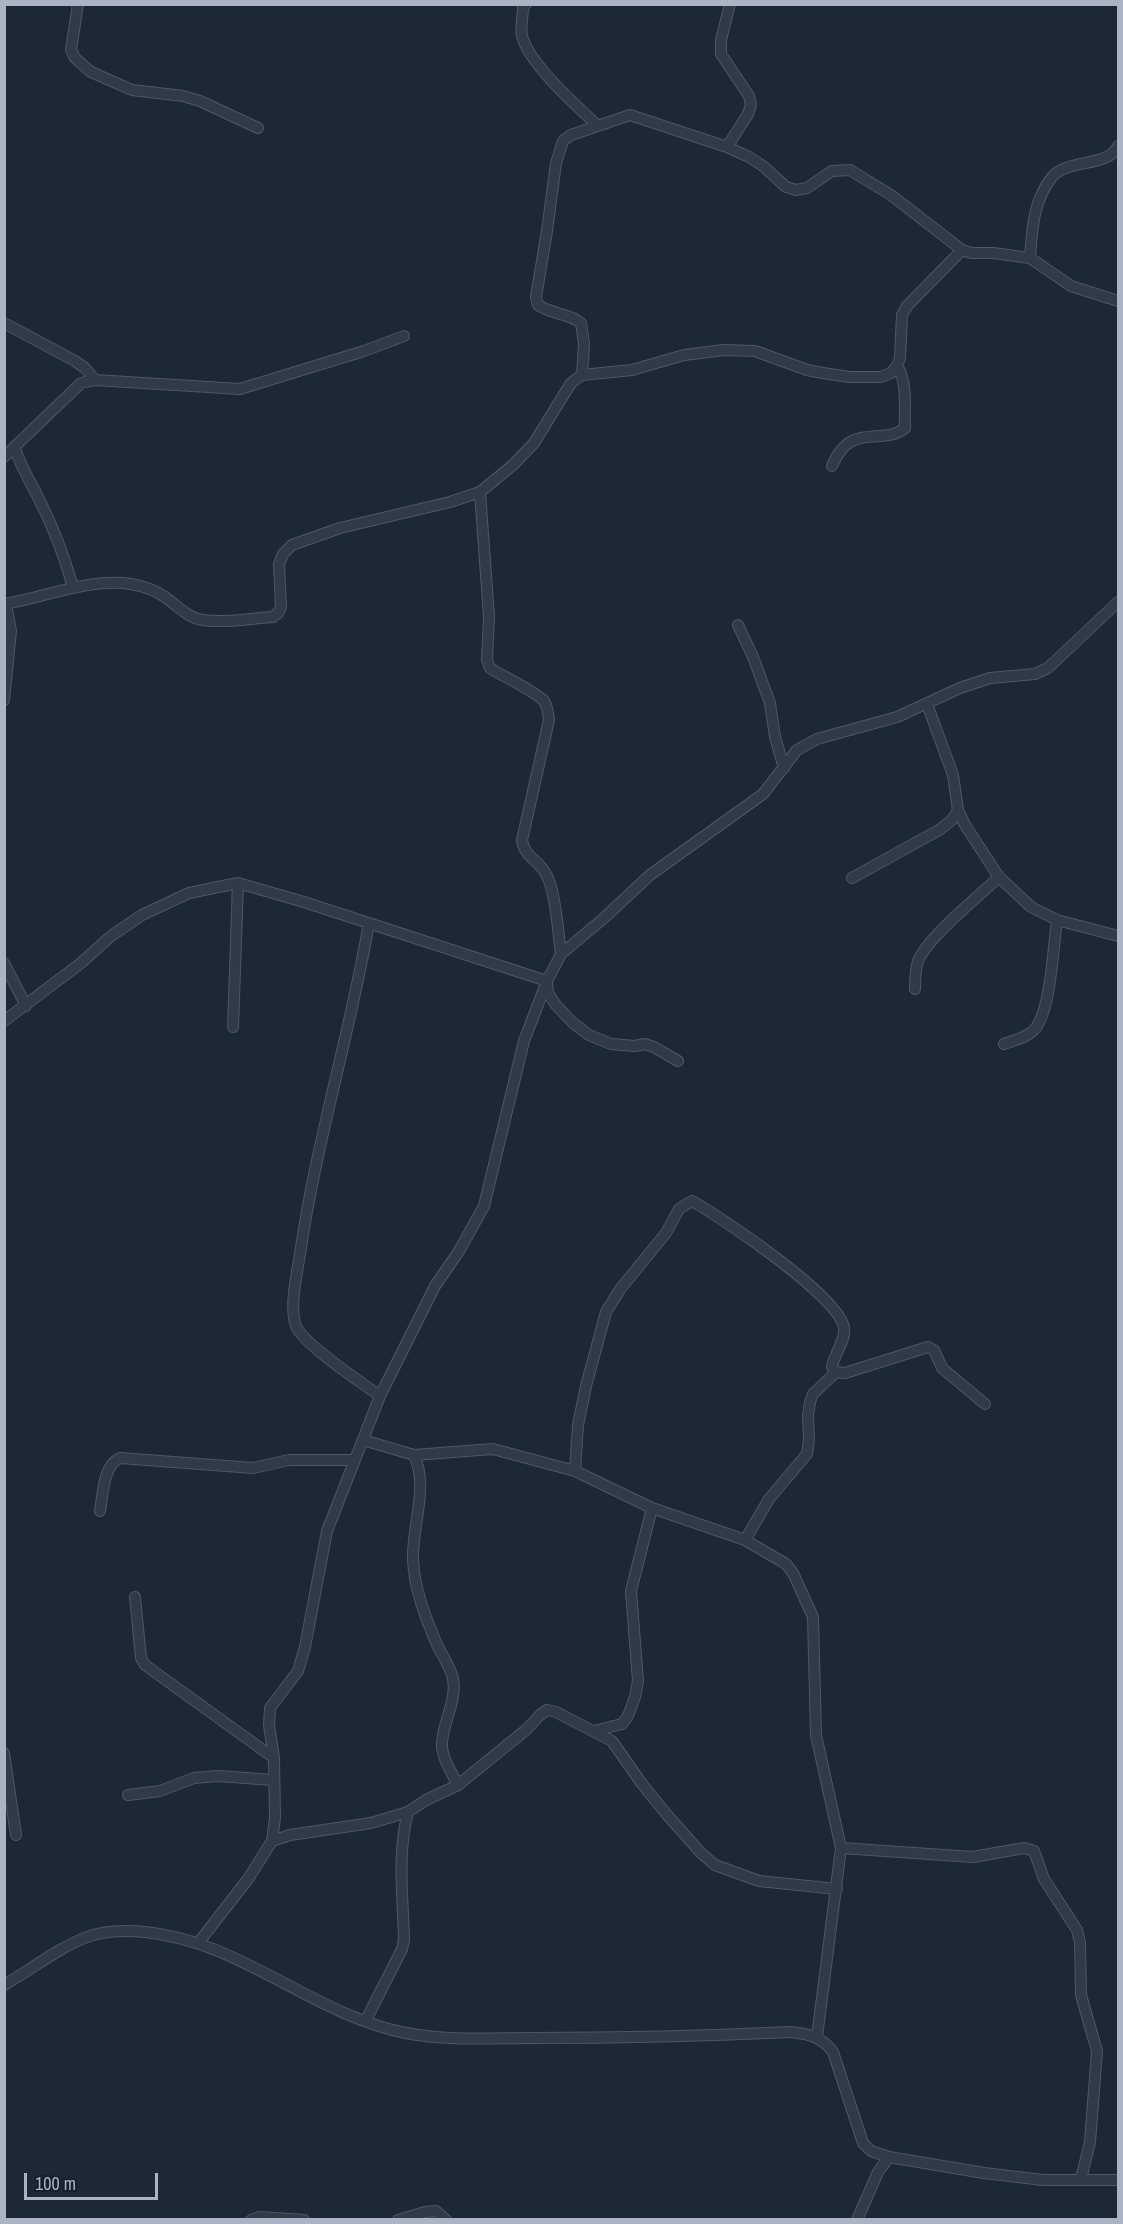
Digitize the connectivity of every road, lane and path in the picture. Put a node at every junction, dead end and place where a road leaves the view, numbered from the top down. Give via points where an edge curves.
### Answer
1 (78, 4) edge
2 (526, 4) edge
3 (730, 4) edge
4 (597, 125) junction
5 (258, 128) dead end
6 (1119, 146) edge
7 (727, 147) junction
8 (962, 250) junction
9 (1030, 258) junction
10 (1119, 301) edge
11 (4, 323) edge
12 (404, 336) dead end
13 (897, 366) junction
14 (582, 375) junction
15 (95, 380) junction
16 (15, 449) junction
17 (4, 457) edge
18 (832, 466) dead end
19 (480, 492) junction
20 (73, 587) junction
21 (1119, 602) edge
22 (5, 604) edge
23 (738, 625) dead end
24 (4, 700) edge
25 (927, 704) junction
26 (784, 768) junction
27 (958, 810) junction
28 (999, 877) junction
29 (852, 878) dead end
30 (238, 884) junction
31 (1057, 920) junction
32 (369, 923) junction
33 (1119, 936) edge
34 (561, 954) junction
35 (4, 963) edge
36 (547, 981) junction
37 (915, 989) dead end
38 (27, 1005) junction
39 (4, 1021) edge
40 (233, 1027) dead end
41 (1004, 1044) dead end
42 (678, 1062) dead end
43 (836, 1372) junction
44 (380, 1396) junction
45 (985, 1404) dead end
46 (363, 1440) junction
47 (414, 1455) junction
48 (354, 1460) junction
49 (575, 1471) junction
50 (652, 1508) junction
51 (100, 1511) dead end
52 (745, 1540) junction
53 (135, 1597) dead end
54 (592, 1732) junction
55 (4, 1753) edge
56 (274, 1758) junction
57 (273, 1780) junction
58 (458, 1785) junction
59 (128, 1795) dead end
60 (408, 1812) junction
61 (16, 1835) dead end
62 (272, 1841) junction
63 (841, 1848) junction
64 (837, 1889) junction
65 (199, 1942) junction
66 (4, 1984) edge
67 (366, 2020) junction
68 (817, 2037) junction
69 (889, 2157) junction
70 (1081, 2179) junction
71 (1119, 2180) edge
72 (251, 2220) edge
73 (303, 2220) edge
74 (398, 2220) edge
75 (446, 2220) edge
76 (857, 2220) edge

1 - 5 street via 71,50 91,72 132,90 200,101
2 - 4 street via 522,36 533,57
3 - 7 street via 721,54 751,105
4 - 7 street via 630,115
4 - 14 street via 563,141 558,151 536,297 537,305 543,309 574,317 581,323
6 - 9 street via 1108,157 1062,169 1052,177 1033,216
7 - 8 street via 764,166 786,187 796,190 807,188 832,171 850,170 891,195
8 - 9 street
8 - 13 street via 907,306 902,315
9 - 10 street via 1071,286
11 - 15 street via 75,361
12 - 15 street via 240,389
13 - 14 street via 882,377 849,376 807,369 755,351 724,350 684,355 632,370
13 - 18 street via 904,387 905,428 900,433 866,436 848,444 837,454
14 - 19 street via 571,383 534,443
15 - 16 street via 81,383
16 - 17 street
16 - 20 street via 64,556
19 - 20 street via 340,528 292,545 279,564 281,607 273,617 207,622 192,617 147,588 128,584
19 - 34 street via 489,616 487,660 490,668 535,695 548,708 549,720 522,840 523,849 546,873
20 - 22 street
21 - 25 street via 1048,668 1035,674 990,678
22 - 24 street via 10,631
23 - 26 street via 770,703
25 - 26 street via 897,717 817,739 797,750
25 - 27 street via 953,775
26 - 34 street via 763,794 650,874
27 - 28 street
27 - 29 street via 939,830
28 - 31 street via 1031,907
28 - 37 street via 919,958
30 - 32 street
30 - 38 street via 189,893 142,915
30 - 40 street
31 - 33 street
31 - 41 street via 1045,1009 1035,1029
32 - 36 street
32 - 44 street via 308,1197 294,1318 297,1329 309,1341
34 - 36 street
35 - 38 street
36 - 42 street via 548,993 556,1005 589,1035 611,1044 645,1044
36 - 44 street via 524,1041 484,1206 435,1286
38 - 39 street
43 - 45 street via 845,1373 928,1347 934,1350 942,1368
43 - 49 street via 833,1360 845,1335 837,1312 792,1269 713,1212 692,1201 686,1203 606,1312 578,1425
43 - 52 street via 810,1402 807,1454 769,1500
44 - 46 street
46 - 47 street
46 - 48 street
47 - 49 street via 493,1449
47 - 58 street via 421,1474 414,1572 429,1628 453,1676 441,1745
48 - 51 street via 289,1460 253,1468 120,1458 108,1469
48 - 56 street via 327,1531 298,1671 270,1708
49 - 50 street
50 - 52 street
50 - 54 street via 631,1591 638,1681 635,1697 622,1724
52 - 63 street via 786,1563 813,1617 816,1735
53 - 56 street via 145,1665
54 - 58 street via 547,1710
54 - 64 street via 612,1741 668,1816 715,1865 759,1881
55 - 61 street
56 - 57 street
57 - 59 street via 194,1778 160,1791
57 - 62 street
58 - 60 street
60 - 62 street via 371,1823
60 - 67 street via 401,1874 404,1940
62 - 65 street via 248,1880
63 - 64 street
63 - 70 street via 973,1857 1024,1848 1034,1851 1044,1879 1079,1936 1081,1995 1097,2051 1090,2142
64 - 68 street
65 - 66 street via 163,1933 105,1932 67,1947
65 - 67 street
67 - 68 street via 406,2033 454,2038 791,2032
68 - 69 street via 837,2059 863,2143 871,2151
69 - 70 street via 1008,2176
69 - 76 street via 878,2172
70 - 71 street
72 - 73 street
74 - 75 street via 436,2211

